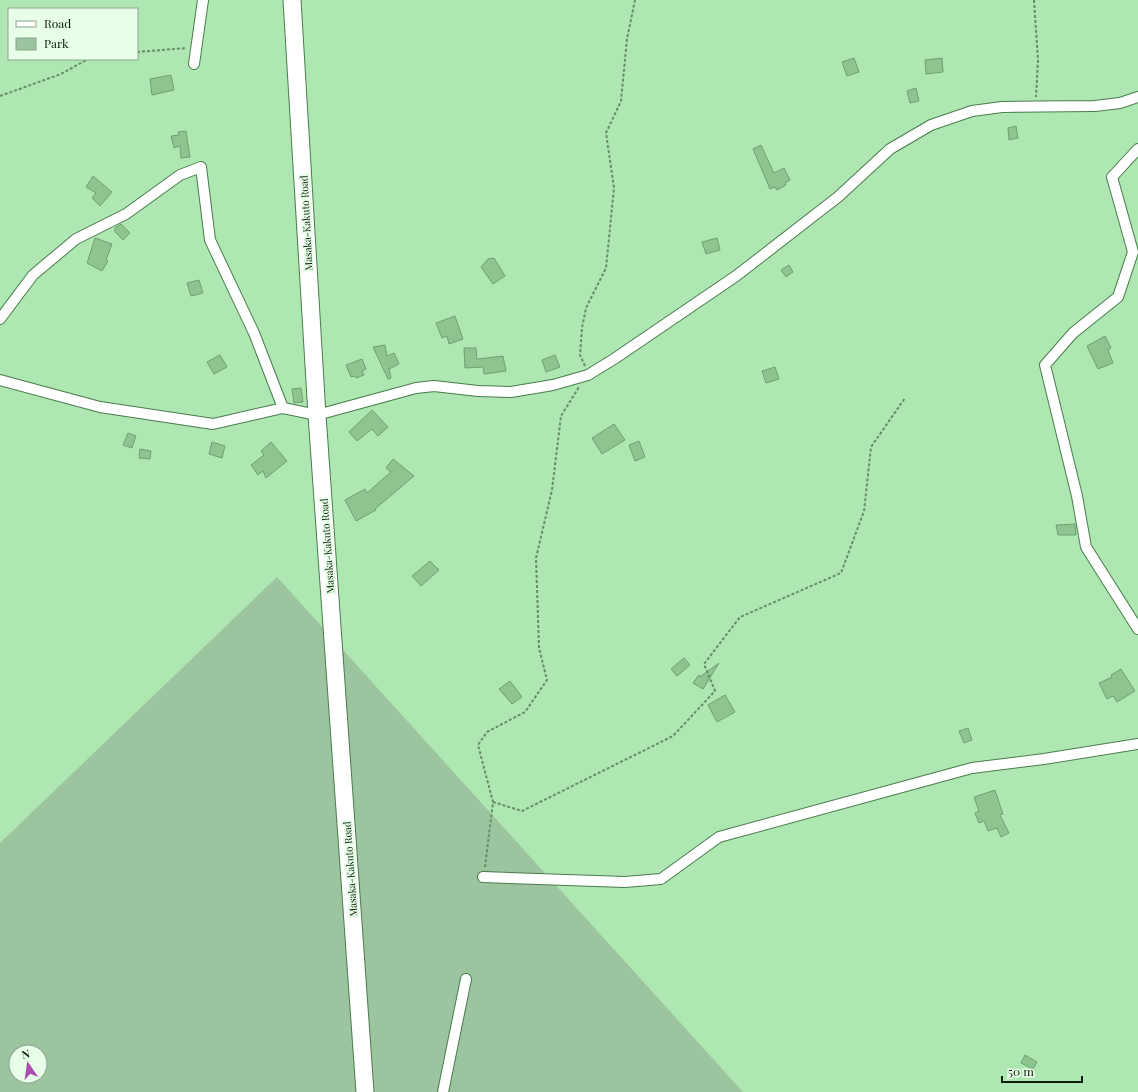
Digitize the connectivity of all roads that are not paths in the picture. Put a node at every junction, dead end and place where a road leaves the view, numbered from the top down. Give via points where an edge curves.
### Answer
1 (202, 0) edge
2 (292, 0) edge
3 (194, 64) dead end
4 (1138, 97) edge
5 (1138, 149) edge
6 (0, 319) edge
7 (0, 380) edge
8 (282, 408) junction
9 (317, 415) junction
10 (1138, 630) edge
11 (1138, 744) edge
12 (483, 877) road end
13 (466, 979) dead end
14 (365, 1092) edge
15 (442, 1092) edge

1 - 3 street
2 - 9 highway, Masaka-Kakuto Road
4 - 9 street via 1120,103 1095,106 1002,107 972,111 931,125 890,149 838,197 736,276 639,343 588,374 554,385 511,392 434,386 416,388
5 - 10 street via 1112,177 1133,252 1118,297 1073,333 1045,365 1077,496 1086,547
6 - 8 street via 33,275 76,239 126,214 180,175 201,167 210,240 254,333
7 - 8 street via 100,408 213,424
8 - 9 street
9 - 14 highway, Masaka-Kakuto Road
11 - 12 street via 972,768 719,837 661,879 625,882
13 - 15 street

